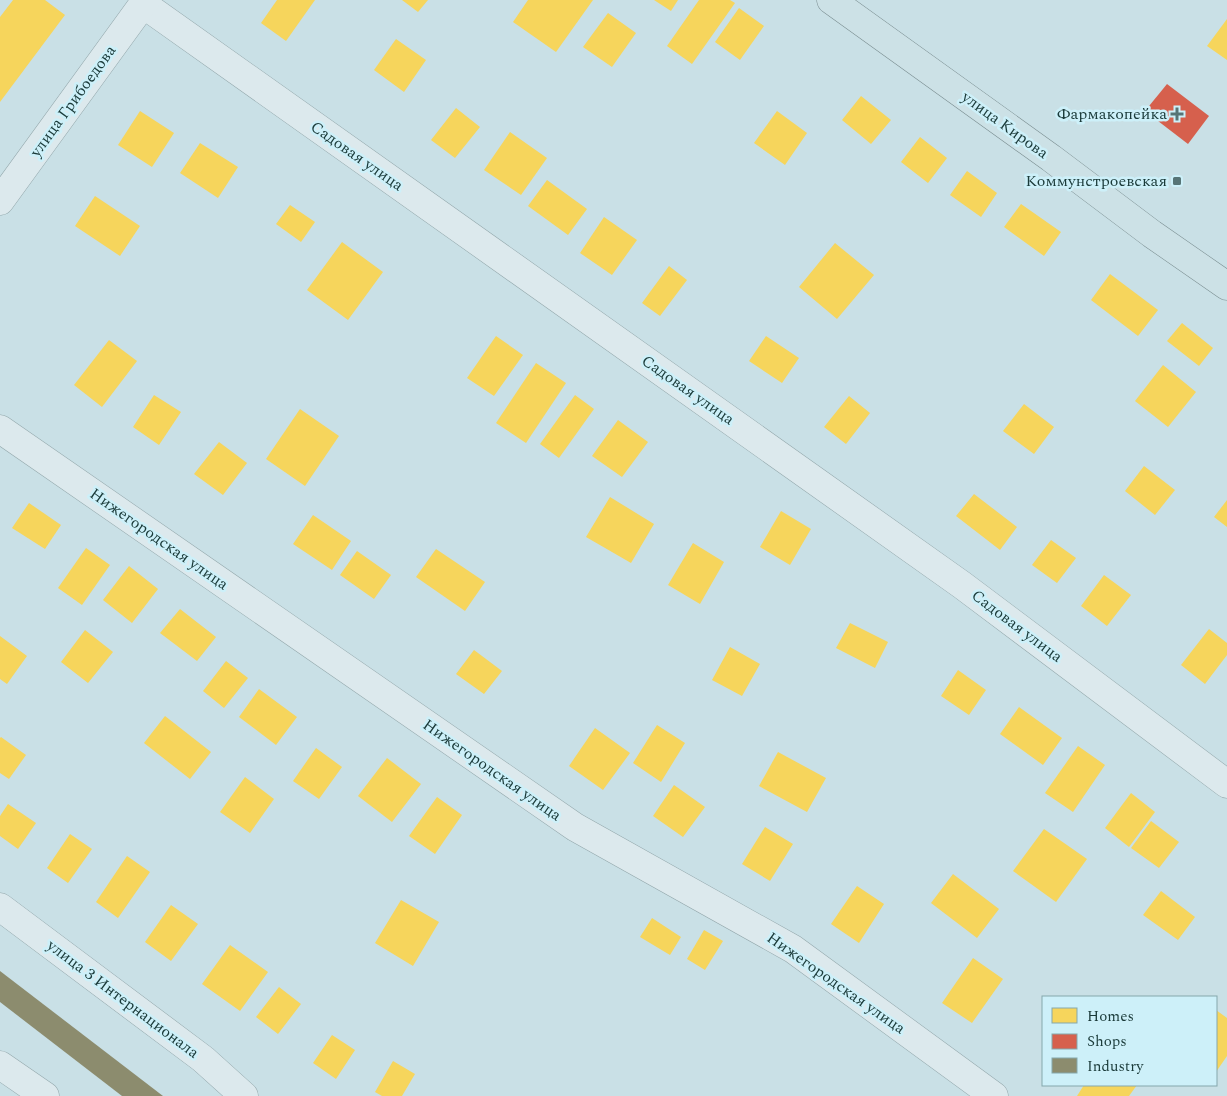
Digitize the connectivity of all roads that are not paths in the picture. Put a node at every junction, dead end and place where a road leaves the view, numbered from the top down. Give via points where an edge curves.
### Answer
1 (831, 0) edge
2 (144, 2) edge
3 (0, 202) edge
4 (1227, 286) edge
5 (0, 428) edge
6 (1227, 784) edge
7 (0, 907) edge
8 (0, 1065) edge
9 (45, 1096) edge
10 (244, 1096) edge
11 (994, 1096) edge

1 - 4 main road, улица Кирова
2 - 3 street, улица Грибоедова
2 - 6 street, Садовая улица via 962,585
5 - 11 street, Нижегородская улица via 575,827 793,949
7 - 10 street, улица 3 Интернационала via 203,1059
8 - 9 street

